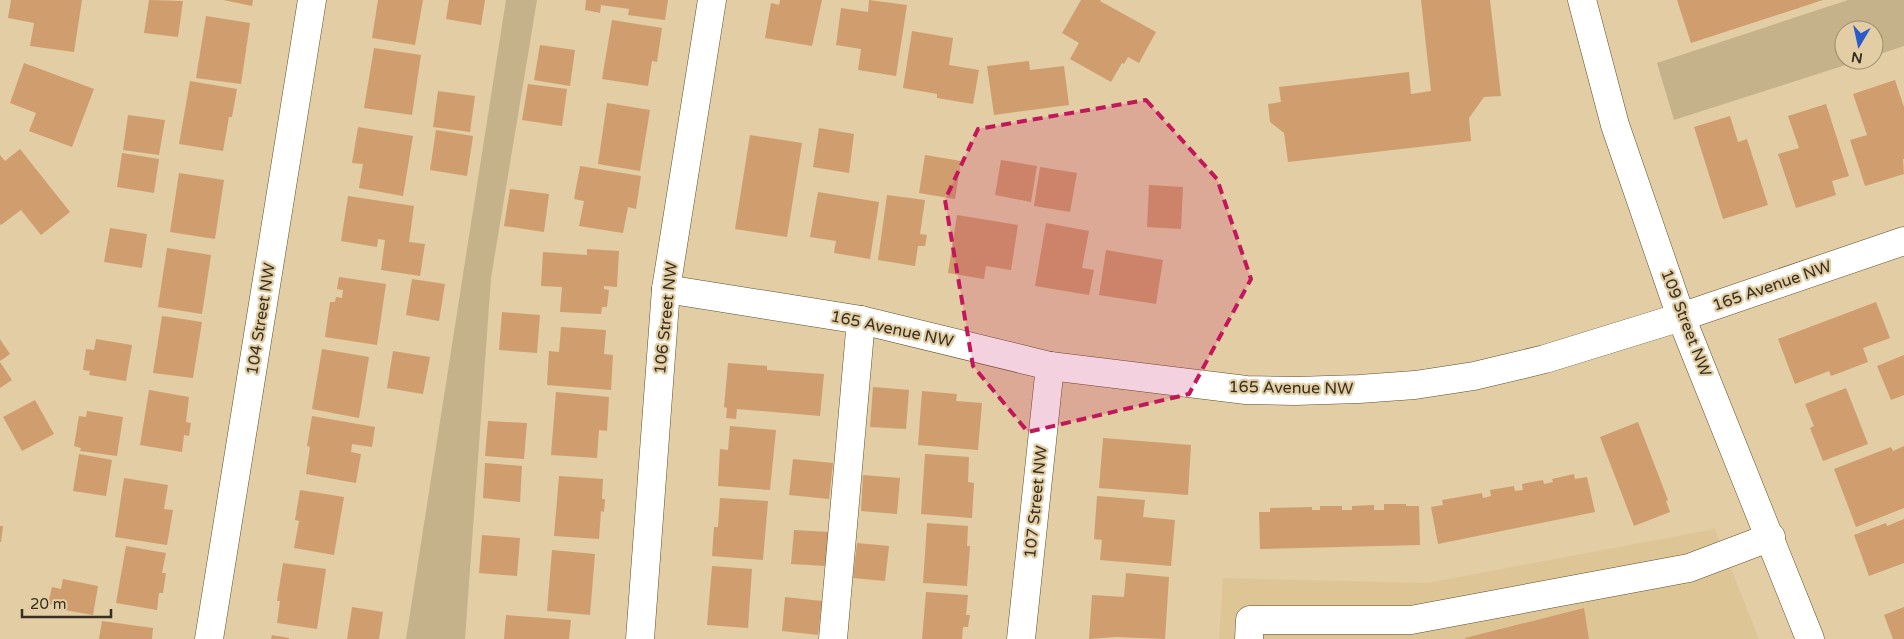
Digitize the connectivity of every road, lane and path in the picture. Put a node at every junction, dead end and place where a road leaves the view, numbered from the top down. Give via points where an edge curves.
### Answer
1 (312, 0) edge
2 (712, 0) edge
3 (1582, 0) edge
4 (1904, 241) edge
5 (666, 289) junction
6 (1681, 316) junction
7 (861, 320) junction
8 (1050, 366) junction
9 (1771, 537) junction
10 (209, 639) edge
11 (640, 639) edge
12 (833, 639) edge
13 (1022, 639) edge
14 (1249, 639) edge
15 (1810, 639) edge

1 - 10 street, 104 Street NW
2 - 5 street, 106 Street NW
3 - 6 street, 109 Street NW via 1615,125
4 - 6 street, 165 Avenue NW
5 - 7 street, 165 Avenue NW
5 - 11 street, 106 Street NW
6 - 8 street, 165 Avenue NW via 1545,358 1474,376 1415,386 1255,391
6 - 9 street, 109 Street NW
7 - 8 street, 165 Avenue NW
7 - 12 street
8 - 13 street, 107 Street NW
9 - 14 street via 1688,568 1411,620 1250,620
9 - 15 street, 109 Street NW

